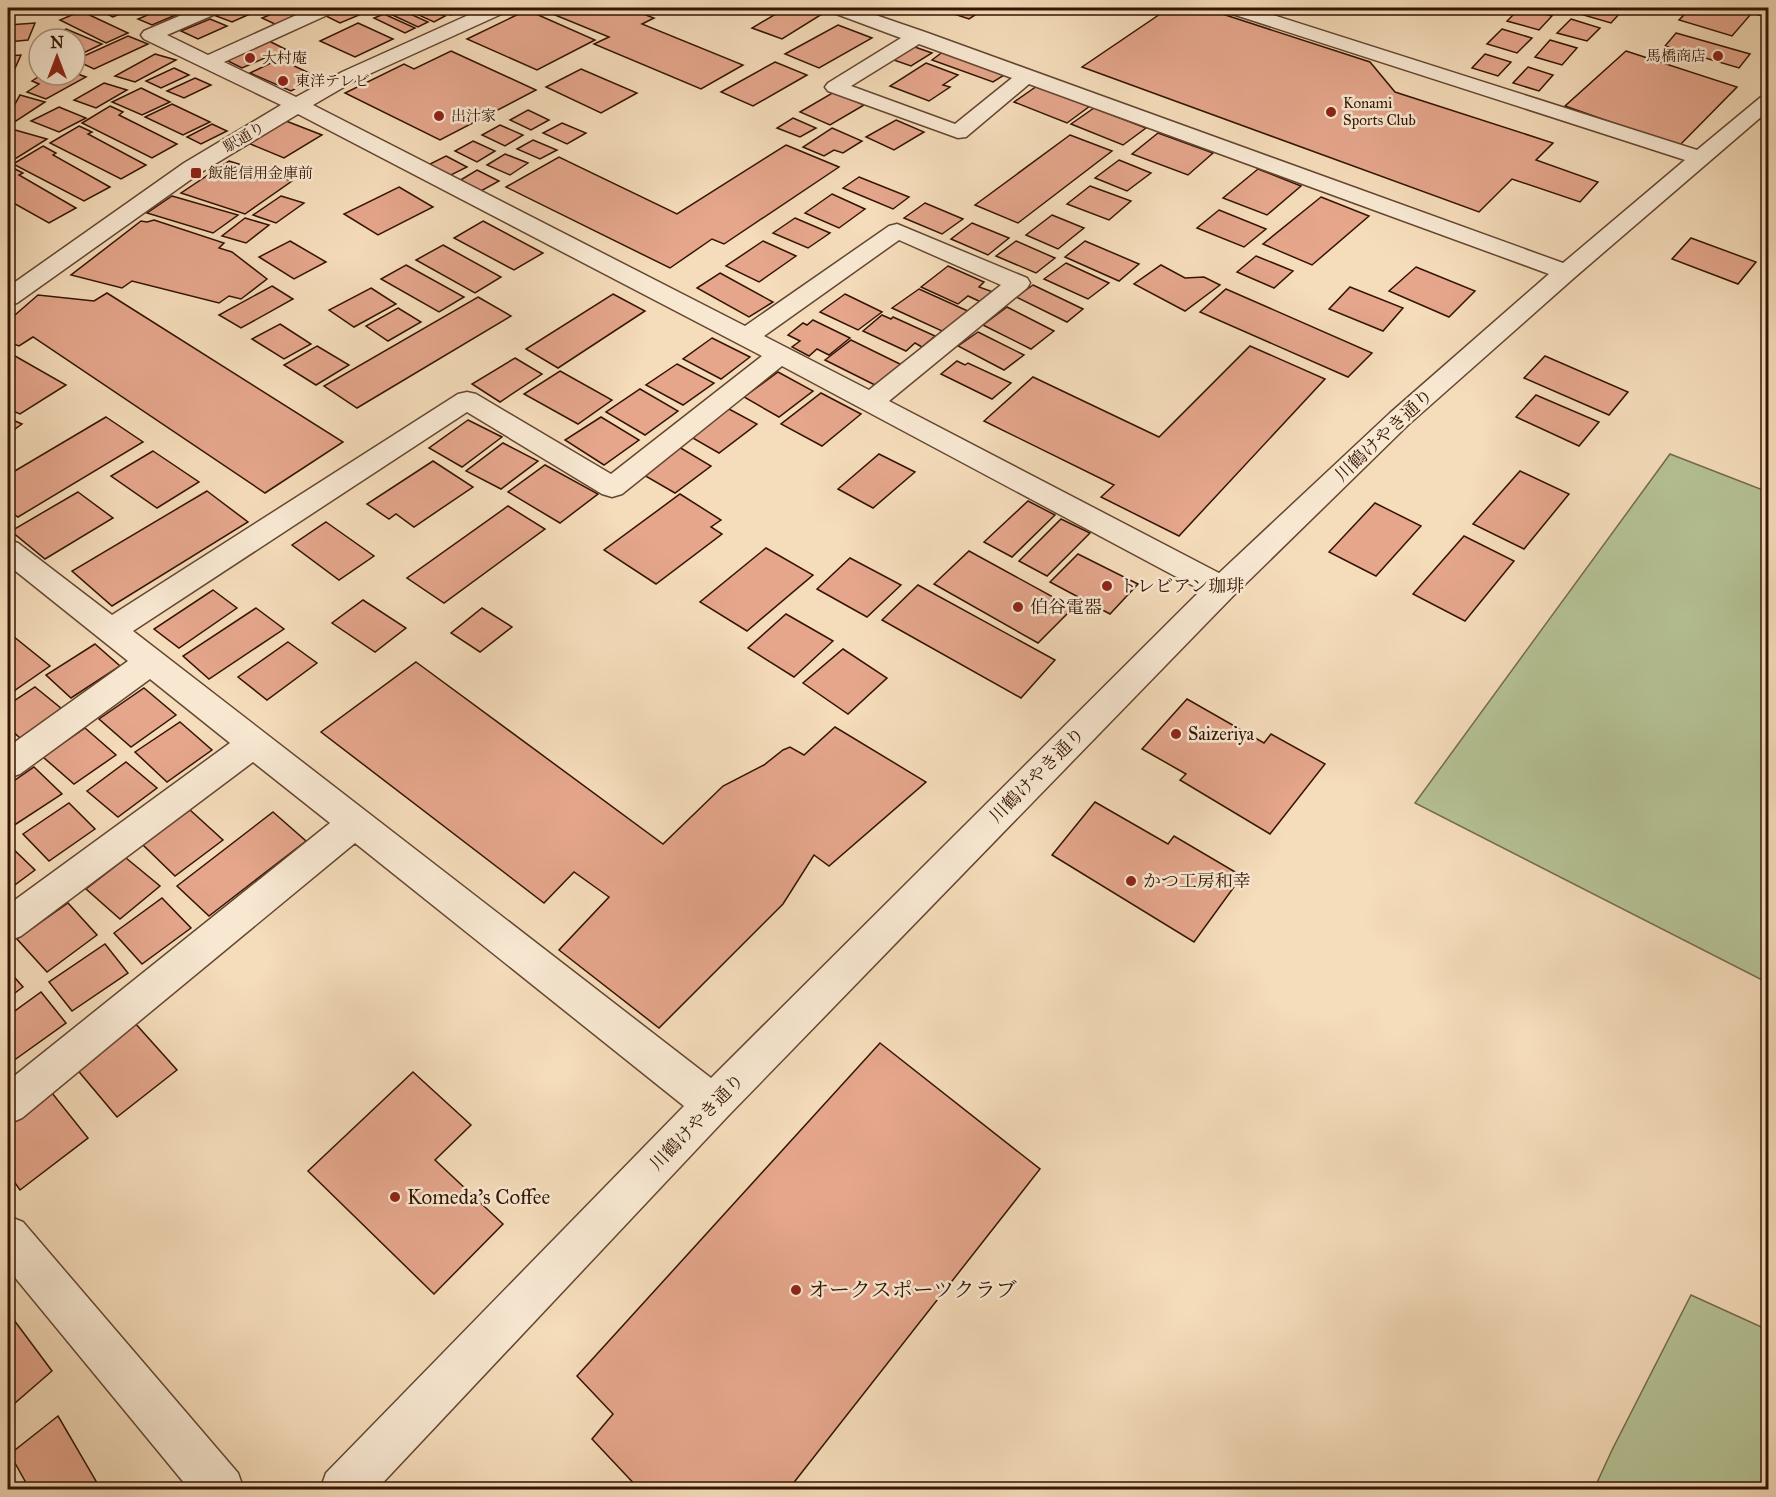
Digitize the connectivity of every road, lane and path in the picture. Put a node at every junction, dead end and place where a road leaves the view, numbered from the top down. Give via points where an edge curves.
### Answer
1 (213, 8) edge
2 (327, 8) edge
3 (837, 8) edge
4 (1233, 8) edge
5 (484, 10) edge
6 (918, 36) junction
7 (208, 62) junction
8 (1027, 75) junction
9 (1768, 100) edge
10 (297, 105) junction
11 (1700, 158) junction
12 (1566, 272) junction
13 (8, 298) edge
14 (746, 337) junction
15 (780, 355) junction
16 (871, 402) junction
17 (8, 550) edge
18 (1222, 588) junction
19 (110, 631) junction
20 (150, 662) junction
21 (253, 744) junction
22 (8, 765) edge
23 (354, 823) junction
24 (8, 925) edge
25 (713, 1104) junction
26 (8, 1105) edge
27 (8, 1237) edge
28 (221, 1490) edge
29 (344, 1490) edge

1 - 7 street via 151,35
2 - 7 street
3 - 6 street
4 - 11 street
5 - 10 street, 駅通り
6 - 8 street
6 - 8 street via 835,87 958,132
7 - 10 street
8 - 12 street
9 - 11 street, 川鶴けやき通り
10 - 13 street, 駅通り via 192,168
10 - 14 street
11 - 12 street, 川鶴けやき通り
12 - 18 street, 川鶴けやき通り via 1399,419
14 - 15 street
14 - 16 street via 897,231 1018,283
15 - 16 street
15 - 19 street via 612,487 467,400
16 - 18 street
17 - 19 street
18 - 25 street, 川鶴けやき通り
19 - 20 street
20 - 21 street
20 - 22 street
21 - 23 street
21 - 24 street
23 - 25 street
23 - 26 street
25 - 29 street, 川鶴けやき通り
27 - 28 street

